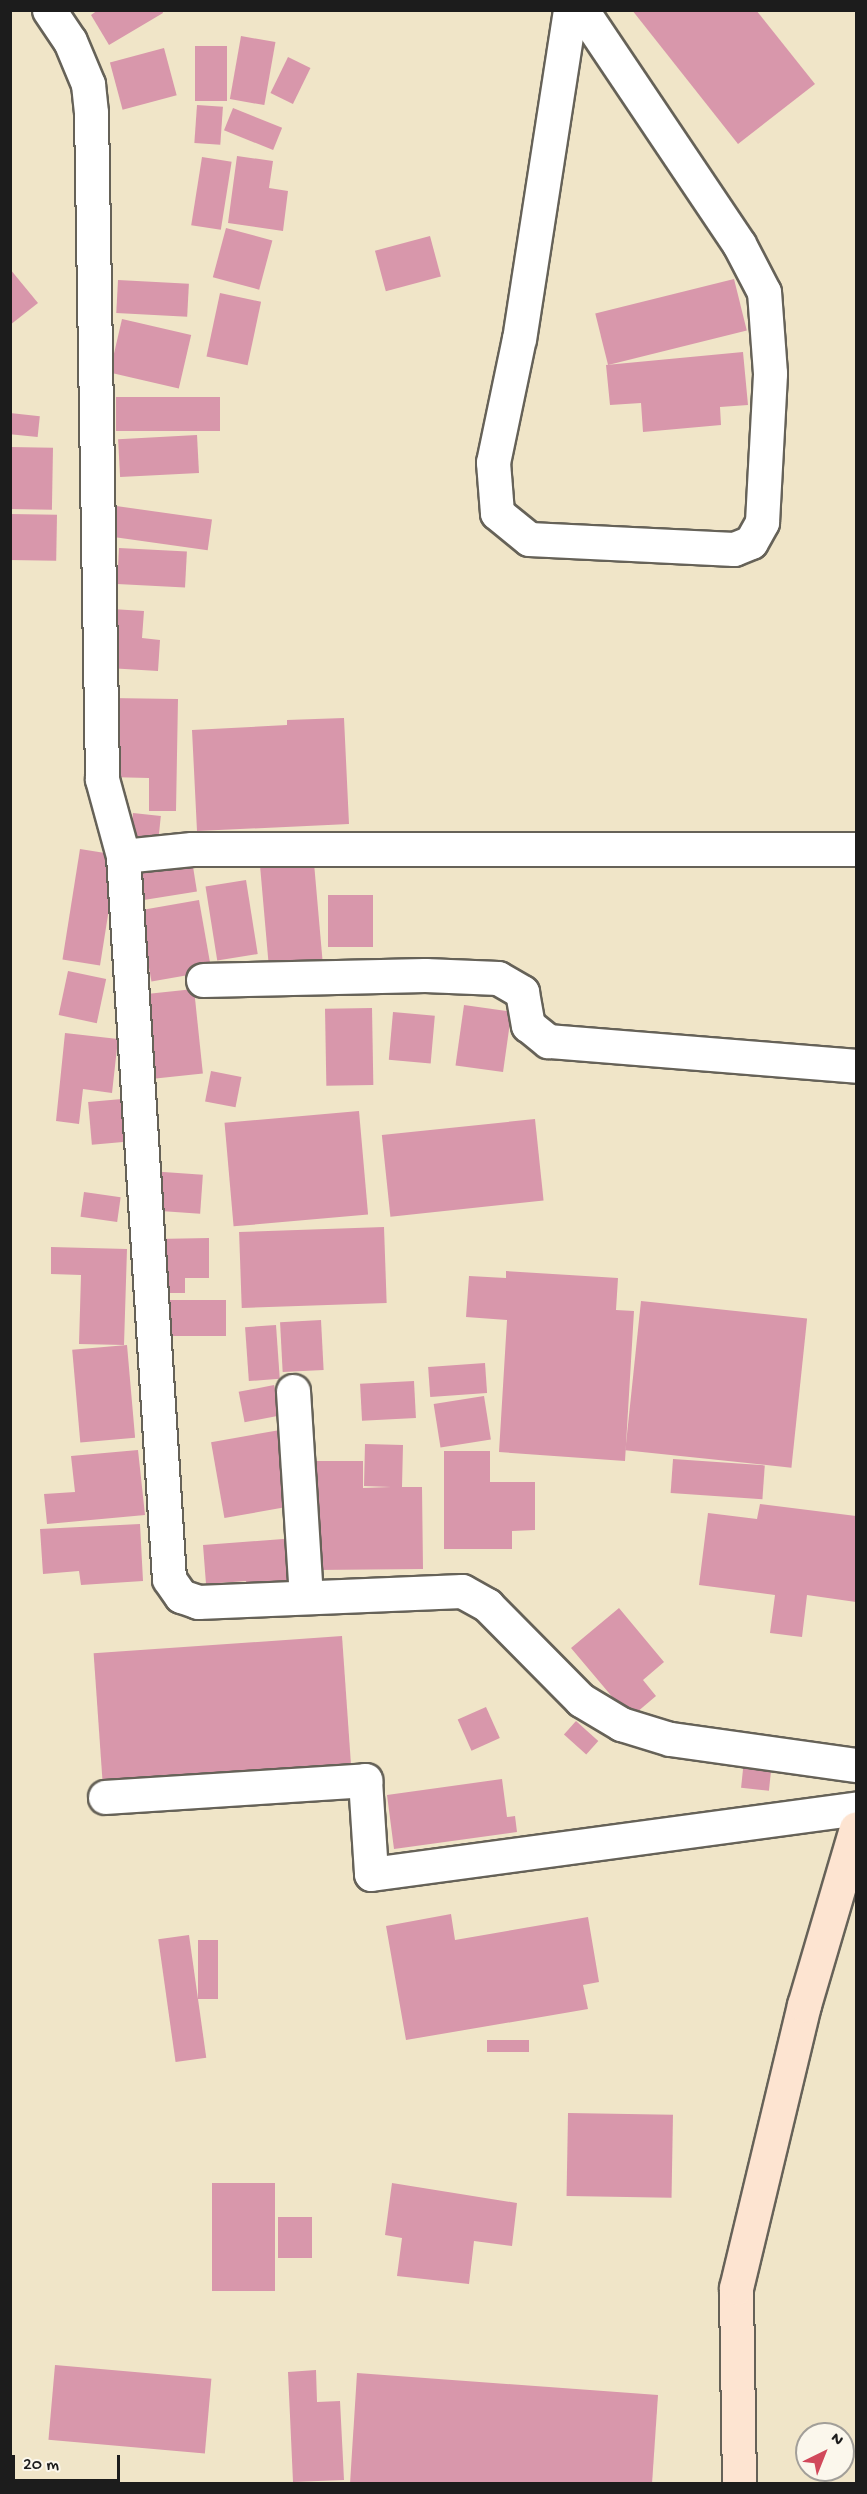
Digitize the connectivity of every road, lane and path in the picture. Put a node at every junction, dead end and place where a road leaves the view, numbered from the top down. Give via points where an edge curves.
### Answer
1 (49, 10) edge
2 (570, 10) edge
3 (582, 10) edge
4 (856, 849) edge
5 (123, 856) junction
6 (203, 980) dead end
7 (856, 1066) edge
8 (293, 1391) dead end
9 (306, 1597) junction
10 (856, 1765) edge
11 (105, 1797) dead end
12 (856, 1808) edge
13 (856, 1828) edge
14 (739, 2484) edge

1 - 5 street via 70,41 88,84 91,113 102,778
2 - 3 street via 519,338 493,462 497,513 529,539 734,549 751,543 762,522 770,373 764,292 739,243
4 - 5 street via 192,849
5 - 9 street via 169,1579 181,1596 198,1602
6 - 7 street via 425,975 498,978 522,992 528,1025 548,1041 572,1046
8 - 9 street
9 - 10 street via 462,1591 487,1605 581,1700 621,1724 670,1739
11 - 12 street via 365,1780 371,1874
13 - 14 street via 804,2005 736,2288

